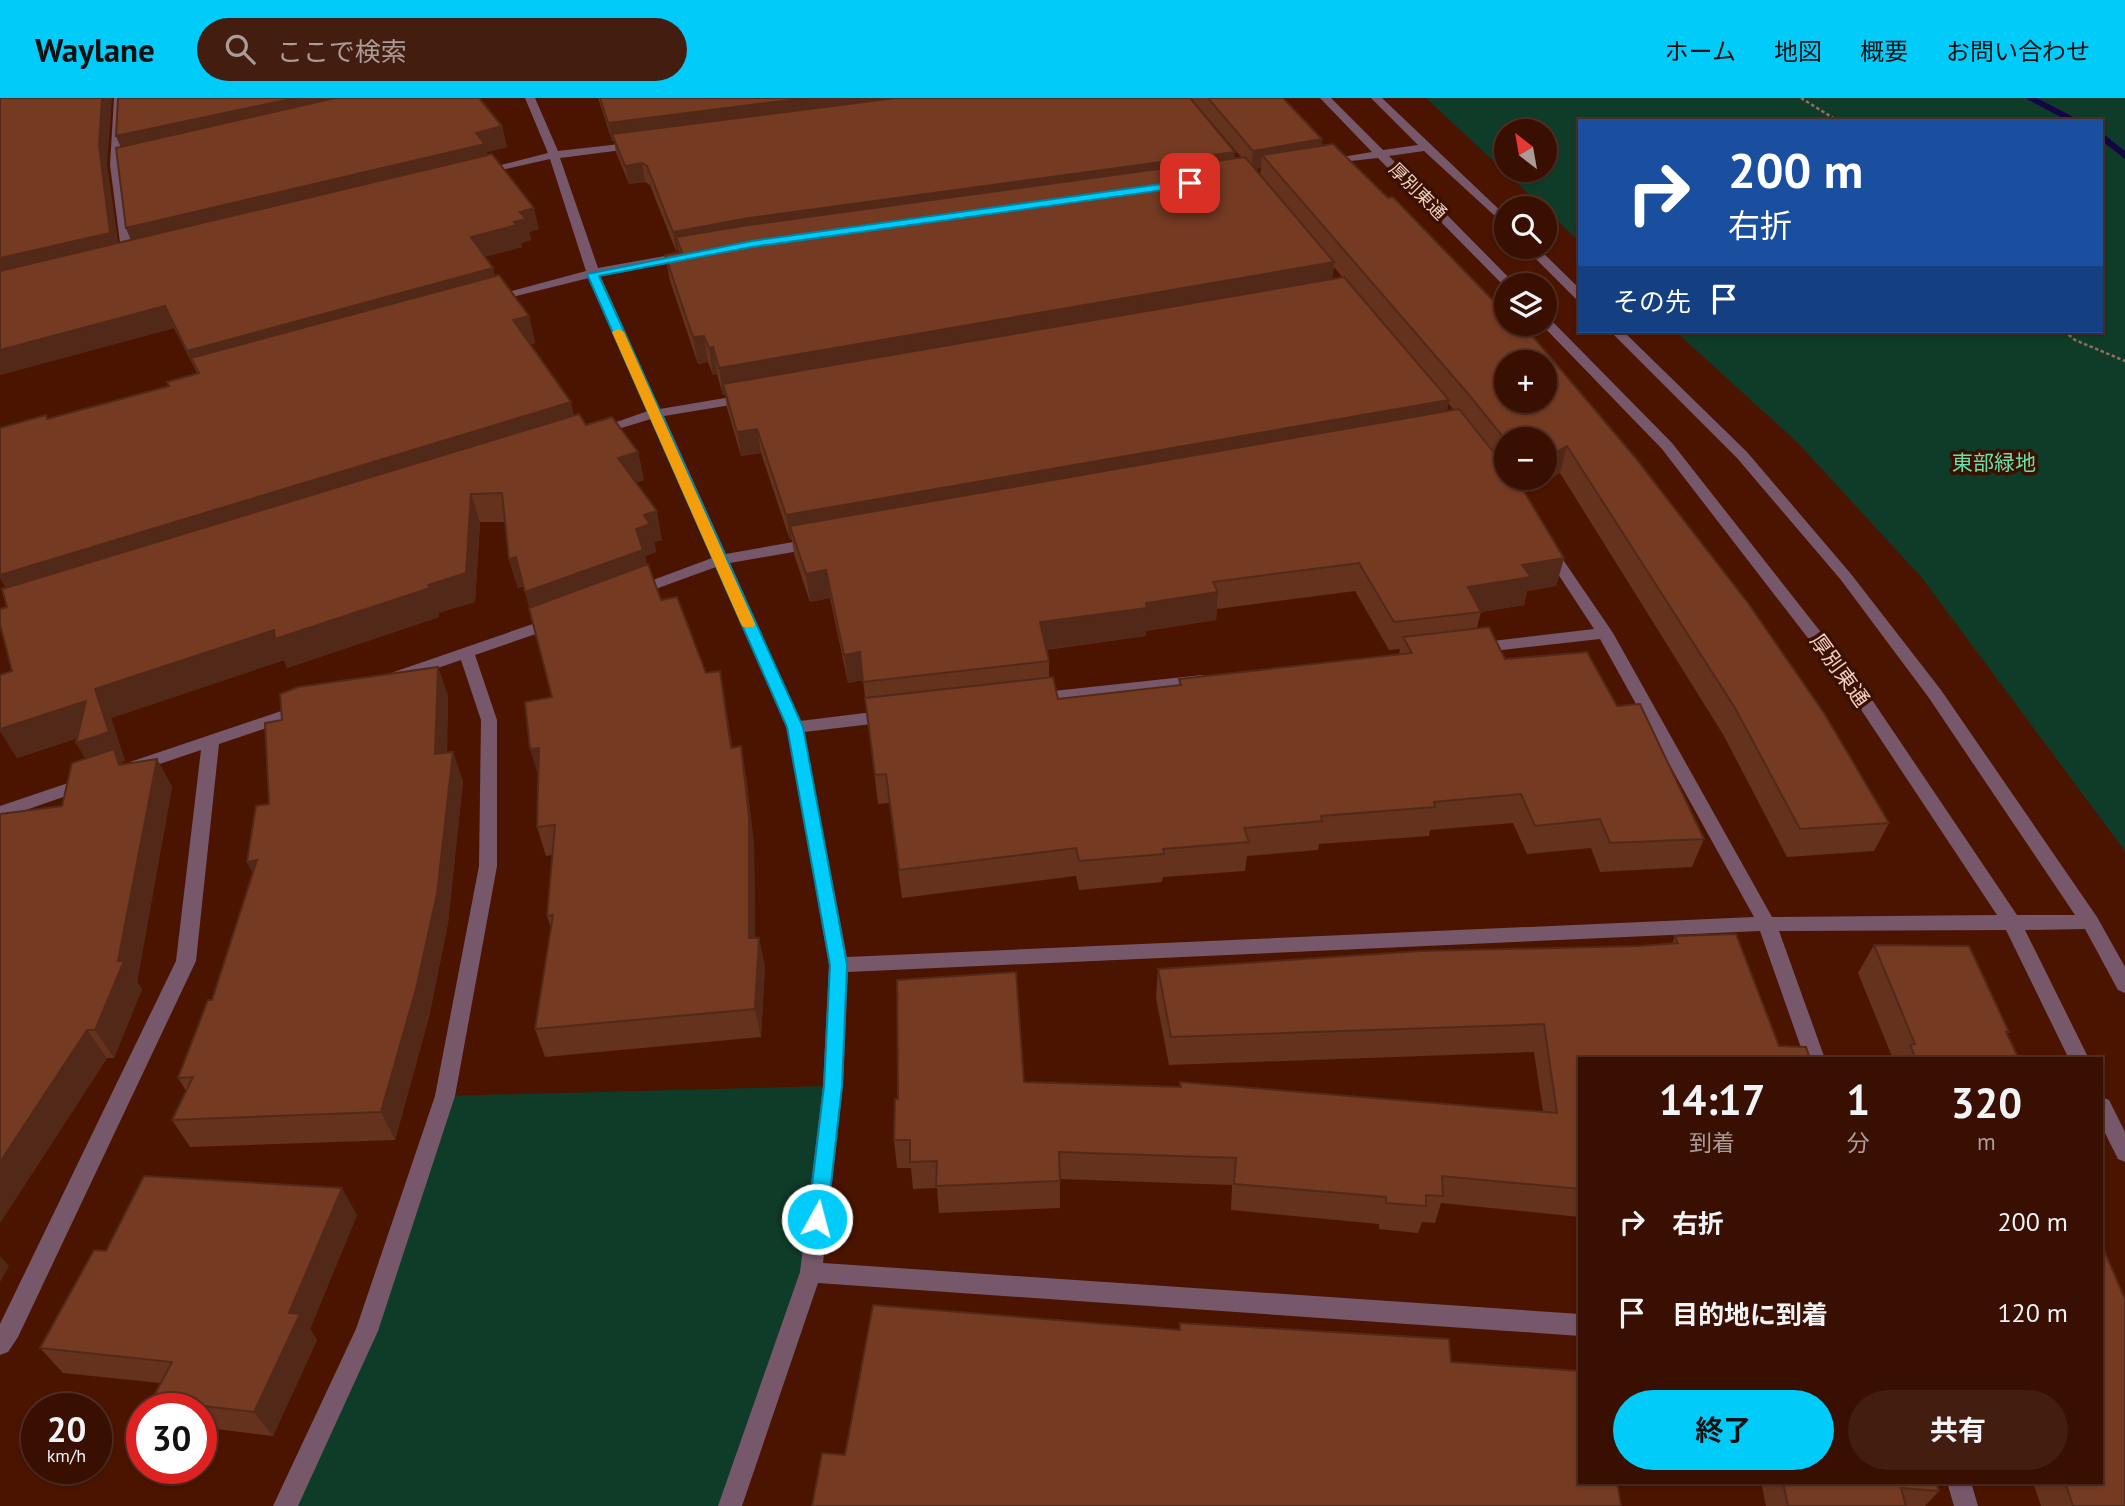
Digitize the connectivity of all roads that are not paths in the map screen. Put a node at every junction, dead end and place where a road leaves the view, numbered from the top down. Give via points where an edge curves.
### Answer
1 (119, 98) edge
2 (530, 98) edge
3 (1325, 98) edge
4 (1376, 98) edge
5 (650, 143) edge
6 (1426, 146) junction
7 (1380, 154) junction
8 (554, 155) junction
9 (130, 162) edge
10 (116, 164) junction
11 (1312, 165) edge
12 (466, 175) edge
13 (1494, 211) edge
14 (699, 254) edge
15 (141, 255) edge
16 (128, 258) junction
17 (1542, 259) edge
18 (115, 261) edge
19 (1498, 273) edge
20 (593, 274) junction
21 (1578, 294) edge
22 (475, 302) edge
23 (1557, 333) edge
24 (1618, 333) edge
25 (763, 395) edge
26 (653, 414) junction
27 (586, 435) edge
28 (1540, 535) edge
29 (829, 541) edge
30 (720, 560) junction
31 (619, 598) edge
32 (568, 616) edge
33 (1605, 633) junction
34 (1454, 650) edge
35 (467, 653) junction
36 (1220, 678) edge
37 (377, 684) edge
38 (326, 701) edge
39 (1015, 702) edge
40 (905, 715) edge
41 (795, 727) junction
42 (211, 740) junction
43 (0, 813) edge
44 (2011, 921) junction
45 (2090, 922) junction
46 (1767, 924) junction
47 (839, 965) junction
48 (2125, 985) edge
49 (1814, 1057) edge
50 (2078, 1057) edge
51 (2103, 1108) edge
52 (2125, 1153) edge
53 (811, 1272) junction
54 (1578, 1325) edge
55 (0, 1344) edge
56 (1960, 1484) edge
57 (285, 1506) edge
58 (730, 1506) edge
59 (1966, 1506) edge

1 - 10 street
2 - 8 street
3 - 7 street, 厚別東通
4 - 6 street, 厚別東通
5 - 8 street
6 - 7 street
6 - 13 street, 厚別東通
7 - 11 street
7 - 19 street, 厚別東通
8 - 12 street
8 - 20 street
9 - 10 street
10 - 16 street
14 - 20 street
15 - 16 street
16 - 18 street
17 - 21 street
20 - 22 street
20 - 26 street
23 - 44 street, 厚別東通 via 1667,446 1756,556 1854,686
24 - 45 street via 1742,455 1846,576 1935,694
25 - 26 street
26 - 27 street
26 - 30 street
28 - 33 street
29 - 30 street
30 - 31 street
30 - 41 street
32 - 35 street
33 - 34 street
33 - 46 street
35 - 37 street
35 - 57 street via 489,720 488,866 445,1096 367,1331
36 - 39 street
38 - 42 street
40 - 41 street
41 - 47 street
42 - 43 street
42 - 55 street via 186,961
44 - 45 street
44 - 46 street
44 - 50 street, 厚別東通
45 - 48 street
46 - 47 street
46 - 49 street
47 - 53 street via 833,1086
51 - 52 street
53 - 54 street
53 - 58 street
56 - 59 street

